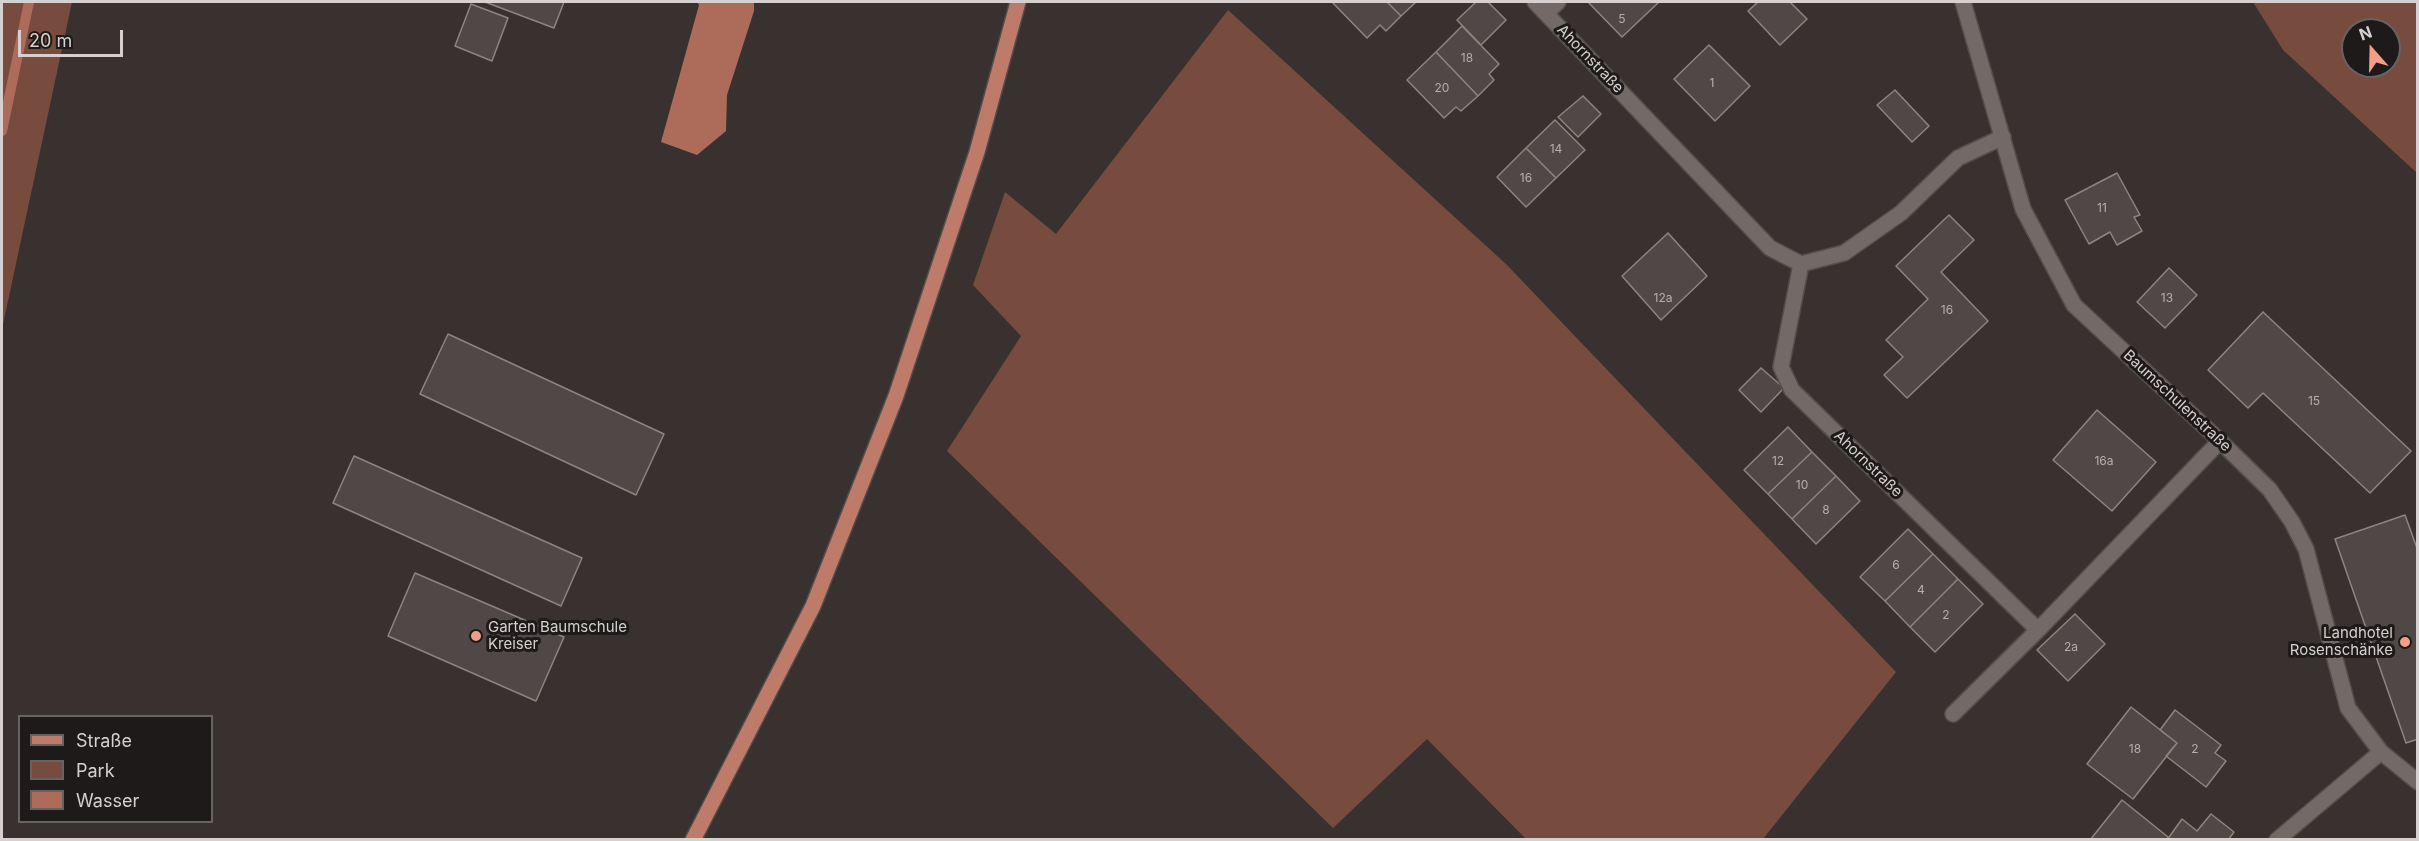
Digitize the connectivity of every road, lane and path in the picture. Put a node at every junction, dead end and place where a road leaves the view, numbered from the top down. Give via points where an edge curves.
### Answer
1 (1018, 2) edge
2 (1558, 2) edge
3 (1963, 2) edge
4 (1540, 7) edge
5 (2003, 137) junction
6 (1801, 264) junction
7 (2220, 441) junction
8 (2038, 630) junction
9 (1953, 714) dead end
10 (2381, 752) junction
11 (2418, 782) edge
12 (693, 840) edge
13 (2277, 840) edge

1 - 12 main road via 978,152 896,396 813,606
2 - 4 street
3 - 5 street, Baumschulenstraße
4 - 6 street, Ahornstraße via 1770,248
5 - 6 street via 1958,158 1901,213 1844,252
5 - 7 street, Baumschulenstraße via 2024,209 2074,305
6 - 8 street, Ahornstraße via 1781,368 1792,390
7 - 8 street
7 - 10 street, Baumschulenstraße via 2270,490 2306,549 2348,708
8 - 9 street
10 - 11 street, Baumschulenstraße
10 - 13 street

